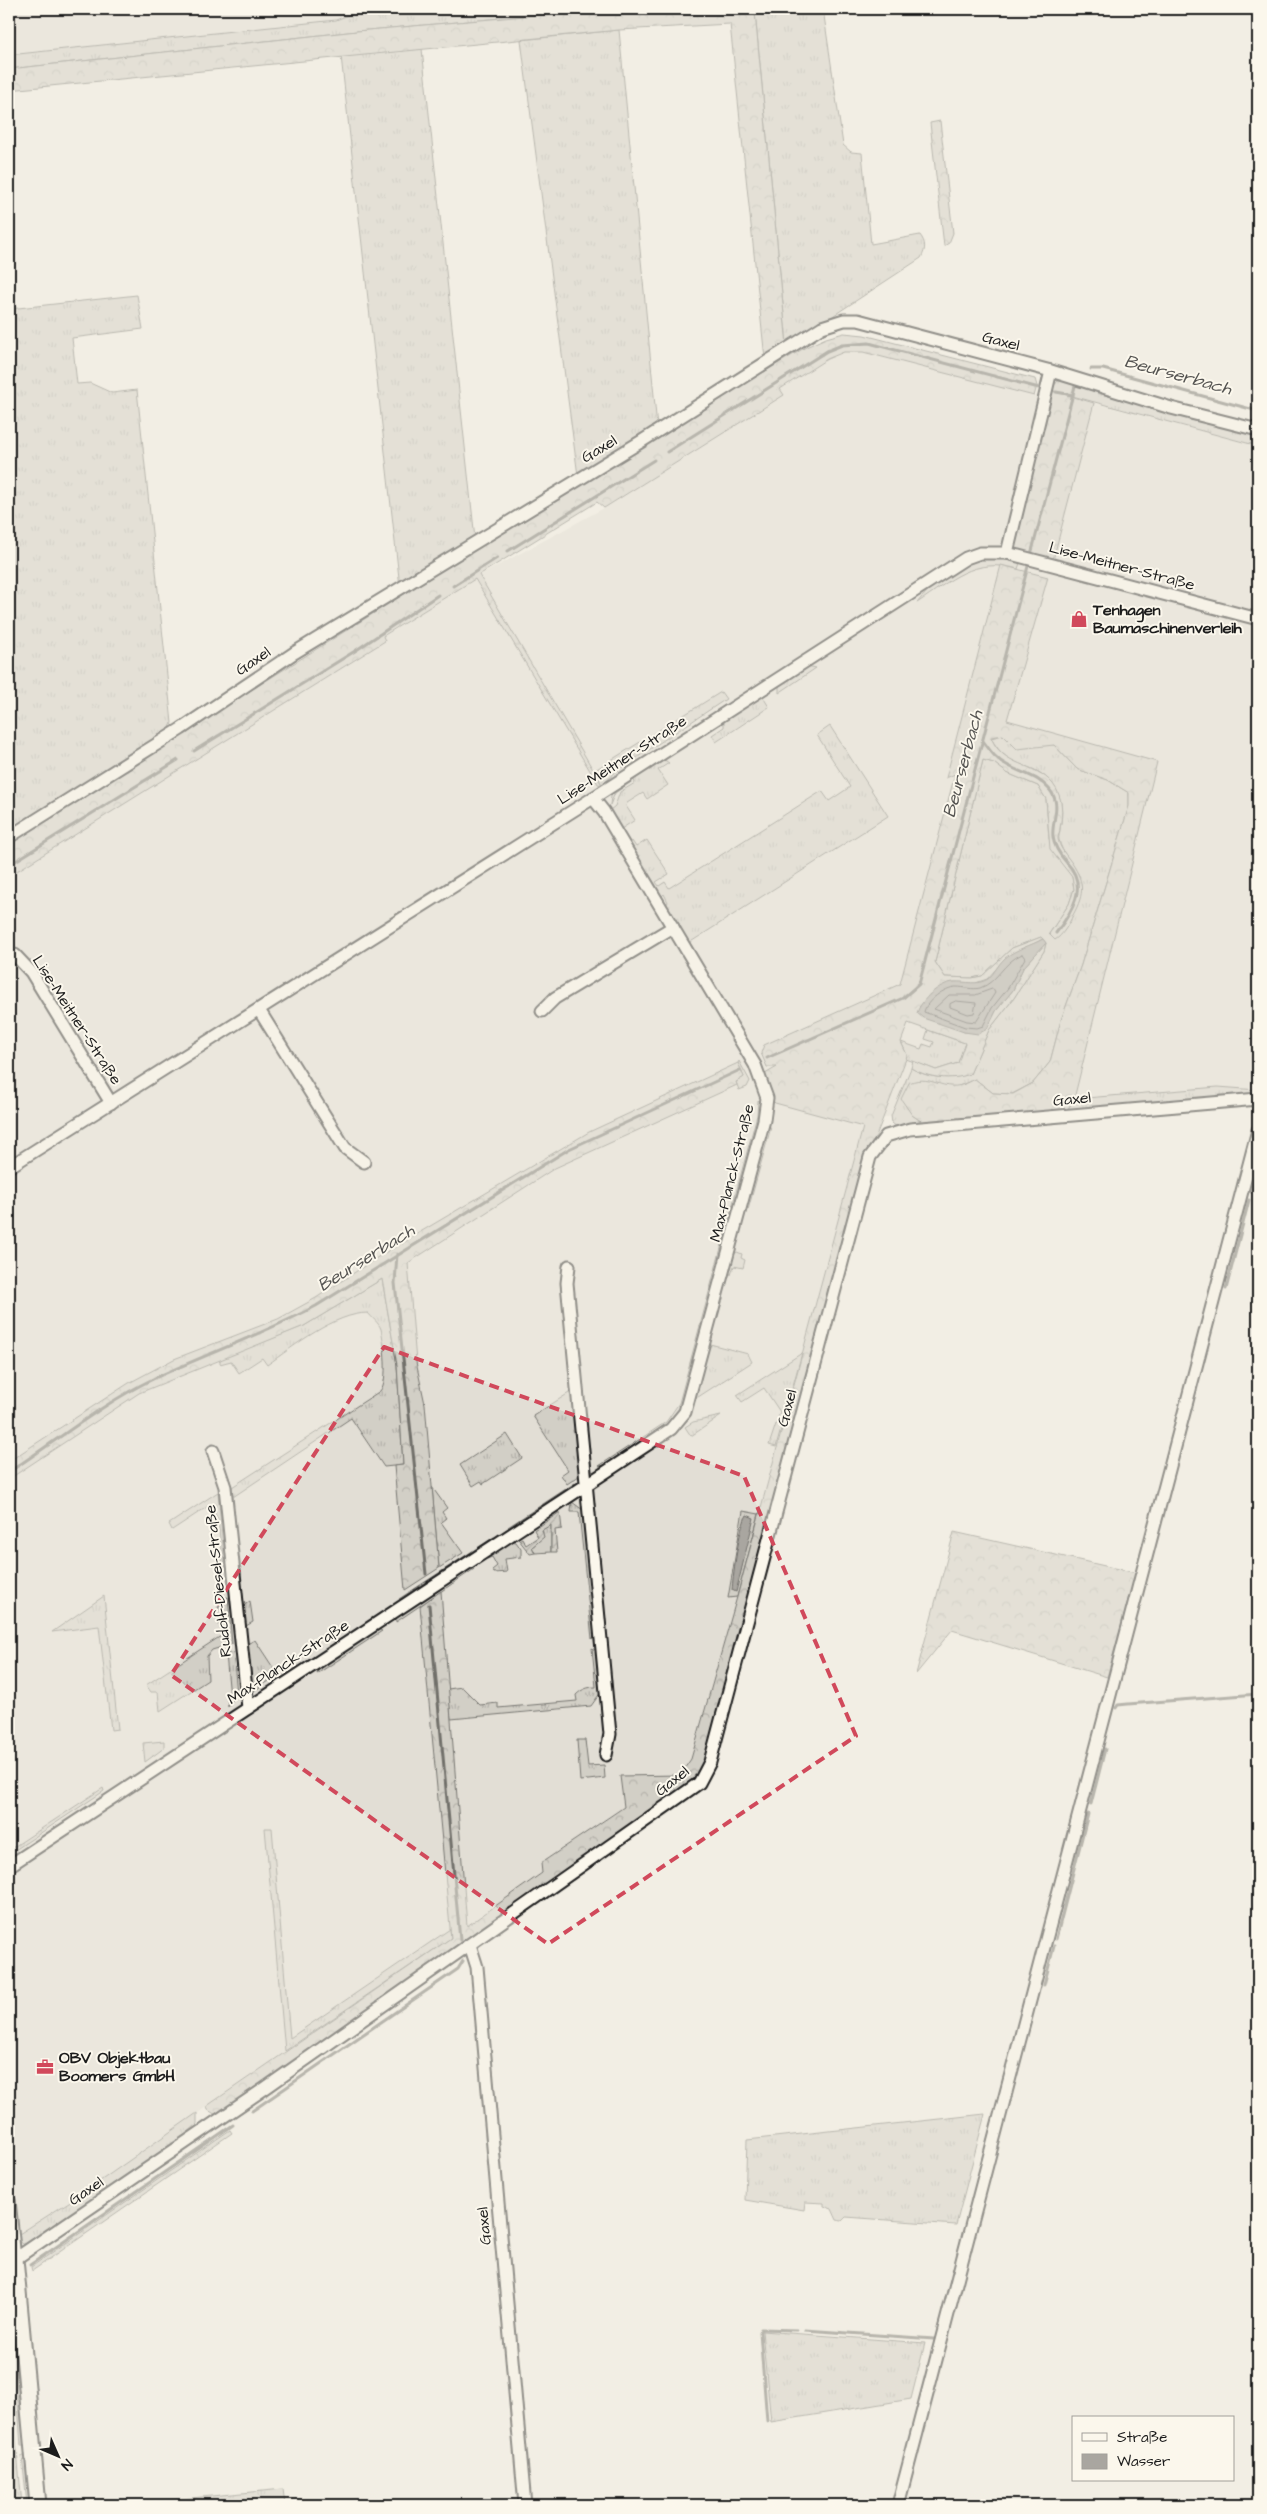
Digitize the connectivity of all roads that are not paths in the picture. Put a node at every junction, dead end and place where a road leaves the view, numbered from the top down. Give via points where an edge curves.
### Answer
1 (1051, 371) junction
2 (1258, 430) edge
3 (1007, 552) junction
4 (1258, 619) edge
5 (594, 798) junction
6 (9, 837) edge
7 (673, 927) junction
8 (15, 955) dead end
9 (259, 1010) junction
10 (542, 1012) dead end
11 (1258, 1099) edge
12 (110, 1103) junction
13 (1258, 1130) edge
14 (364, 1162) dead end
15 (9, 1167) edge
16 (569, 1266) dead end
17 (213, 1451) dead end
18 (584, 1485) junction
19 (248, 1708) junction
20 (606, 1755) dead end
21 (9, 1866) edge
22 (470, 1945) junction
23 (9, 2200) edge
24 (15, 2259) junction
25 (38, 2505) edge
26 (525, 2505) edge
27 (898, 2505) edge

1 - 2 street, Gaxel via 1171,408
1 - 3 street
1 - 6 street, Gaxel via 858,320 844,320 822,327 634,447 294,653 181,729
3 - 4 street, Lise-Meitner-Straße
3 - 5 street, Lise-Meitner-Straße via 980,553 953,565
5 - 7 street, Max-Planck-Straße
5 - 9 street, Lise-Meitner-Straße
7 - 10 street via 555,998
7 - 18 street, Max-Planck-Straße via 755,1065 765,1089 767,1108 685,1412 671,1429
8 - 12 street, Lise-Meitner-Straße via 31,972
9 - 12 street, Lise-Meitner-Straße
9 - 14 street via 345,1148
11 - 22 street, Gaxel via 910,1128 886,1136 870,1157 706,1772 699,1783
12 - 15 street, Lise-Meitner-Straße
13 - 27 street
16 - 18 street via 567,1283
17 - 19 street, Rudolf-Diesel-Straße via 225,1486
18 - 19 street, Max-Planck-Straße
18 - 20 street via 610,1734
19 - 21 street, Max-Planck-Straße
22 - 24 street, Gaxel
22 - 26 street, Gaxel via 477,1968
23 - 24 street
24 - 25 street

